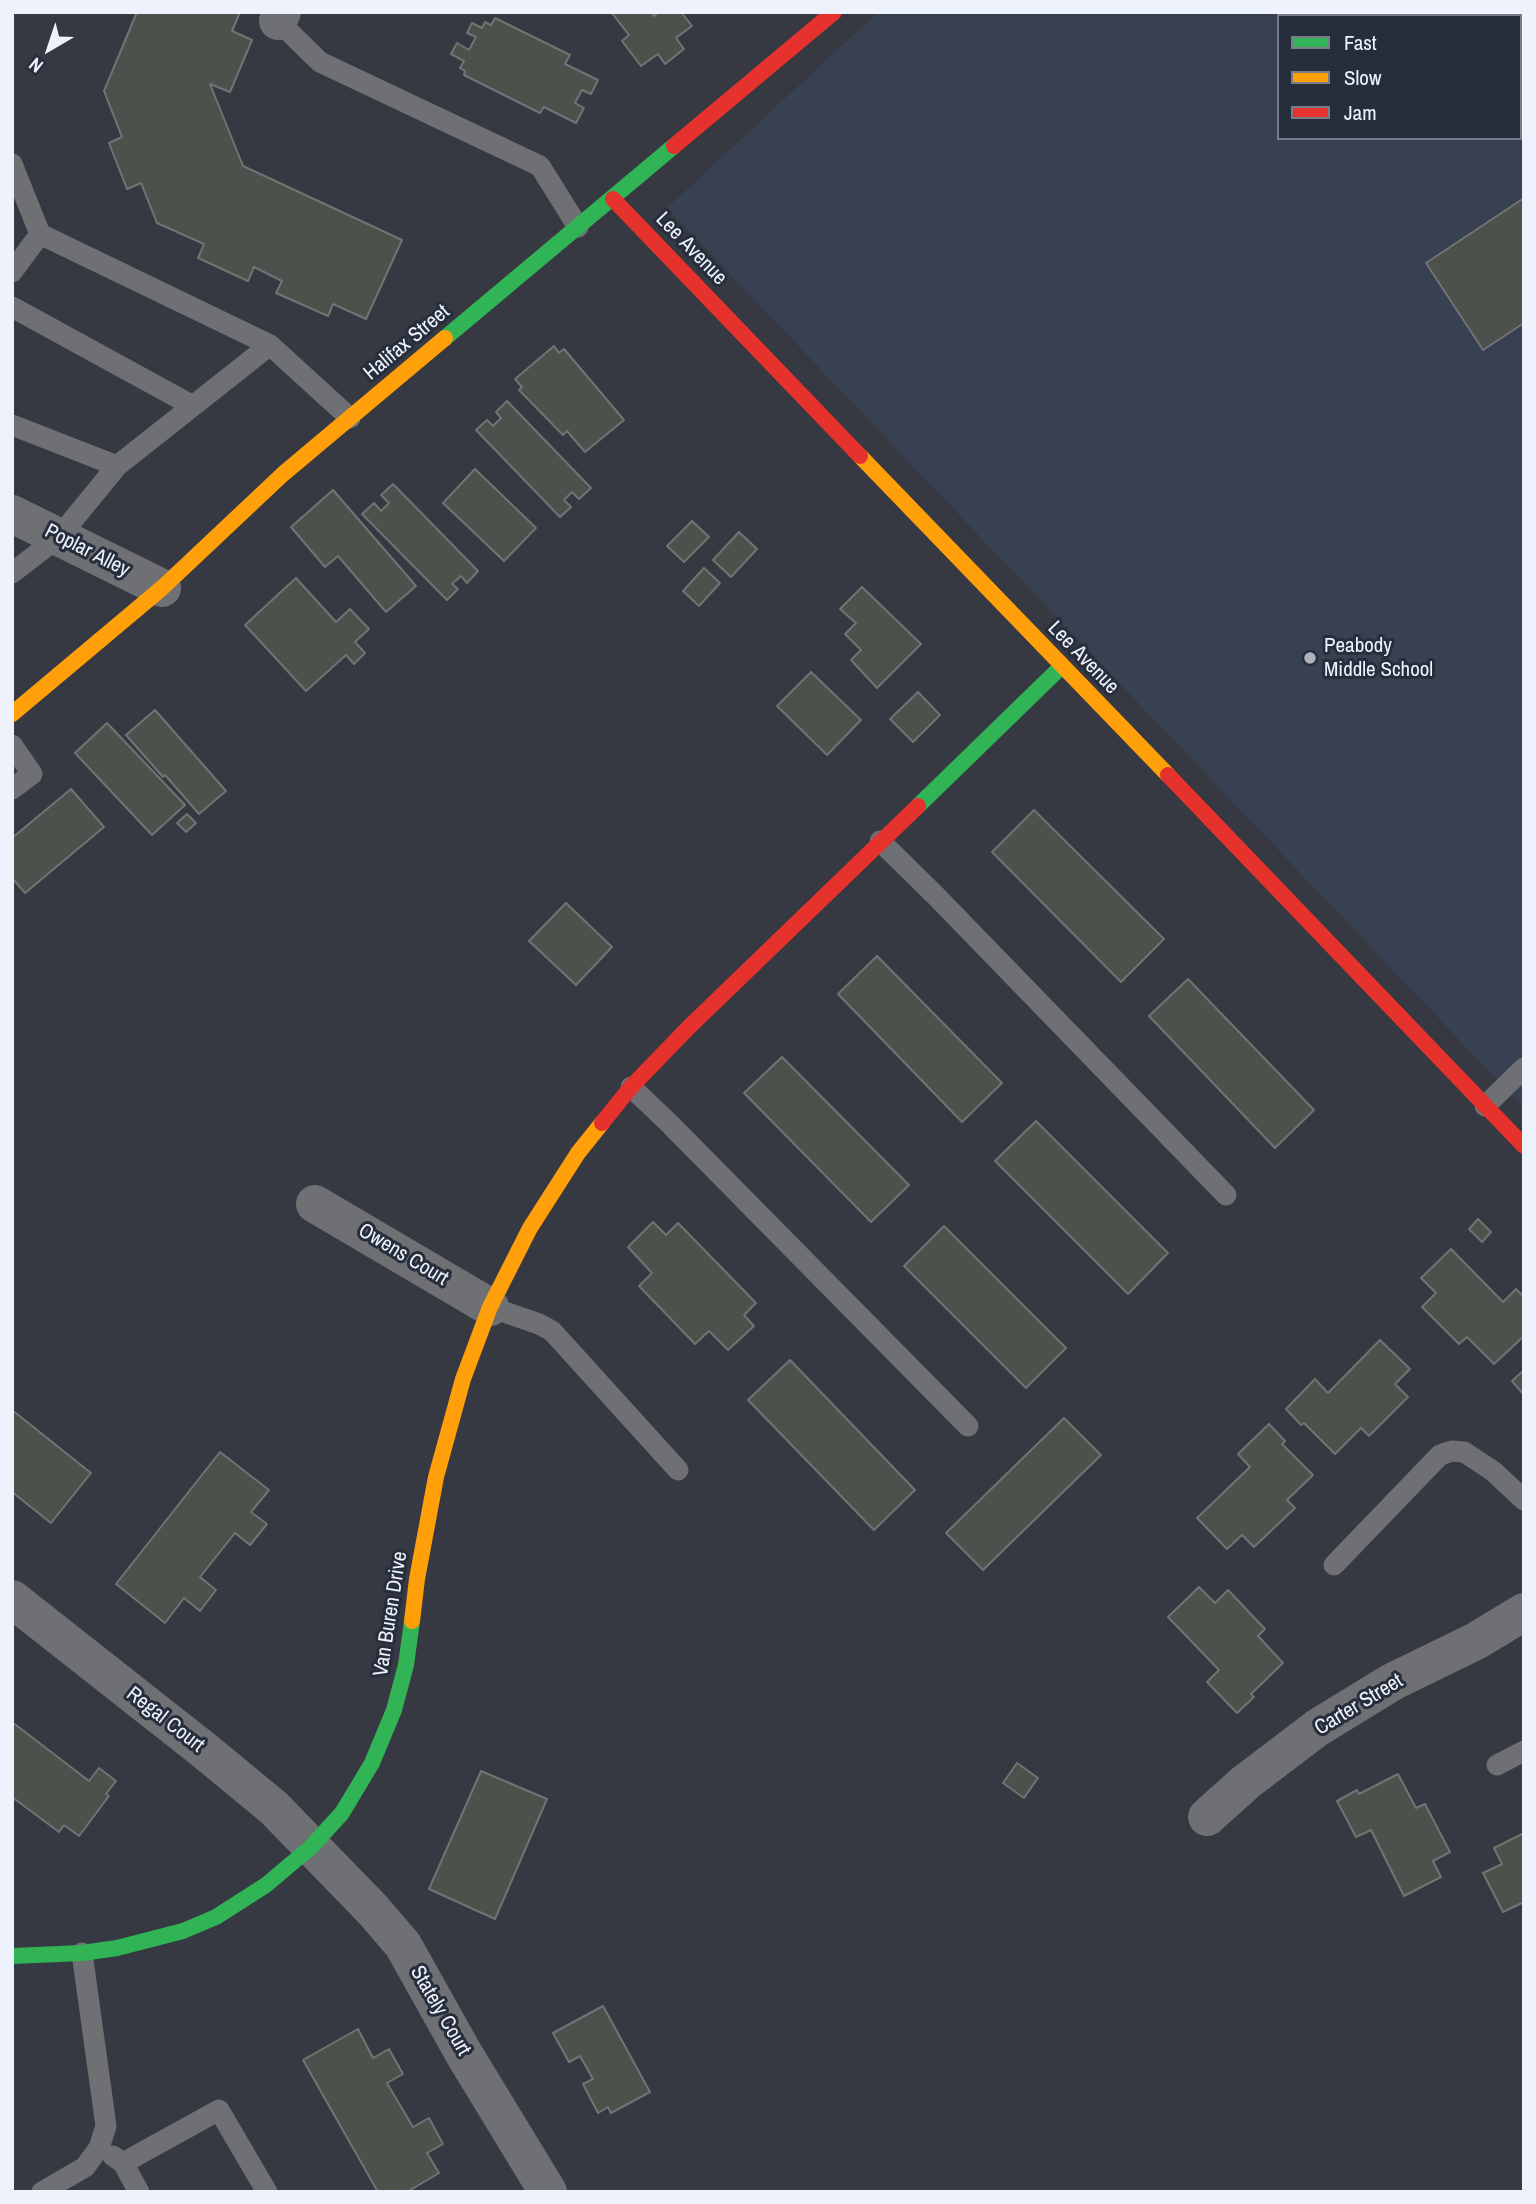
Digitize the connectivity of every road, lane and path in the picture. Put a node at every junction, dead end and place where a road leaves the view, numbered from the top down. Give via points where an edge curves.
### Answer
1 (834, 12) edge
2 (280, 17) edge
3 (12, 164) edge
4 (613, 199) junction
5 (578, 227) junction
6 (40, 234) junction
7 (12, 272) edge
8 (12, 307) edge
9 (270, 345) junction
10 (193, 406) junction
11 (350, 418) junction
12 (12, 425) edge
13 (117, 466) junction
14 (12, 513) edge
15 (59, 537) junction
16 (12, 573) edge
17 (162, 588) junction
18 (1062, 666) junction
19 (12, 714) edge
20 (12, 745) edge
21 (12, 789) edge
22 (880, 841) junction
23 (1524, 1068) edge
24 (631, 1087) junction
25 (1485, 1106) junction
26 (1524, 1146) edge
27 (1226, 1195) dead end
28 (315, 1204) dead end
29 (490, 1307) junction
30 (968, 1426) dead end
31 (678, 1471) dead end
32 (1524, 1500) edge
33 (1334, 1565) dead end
34 (12, 1599) edge
35 (1524, 1612) edge
36 (1524, 1751) edge
37 (1497, 1765) dead end
38 (1207, 1817) dead end
39 (311, 1847) junction
40 (82, 1953) junction
41 (12, 1956) edge
42 (99, 2148) junction
43 (123, 2163) junction
44 (42, 2192) edge
45 (139, 2192) edge
46 (267, 2192) edge
47 (548, 2192) edge

1 - 4 street, Halifax Street
2 - 5 lane via 320,62 540,166
3 - 6 lane
4 - 5 street, Halifax Street
4 - 18 street, Lee Avenue
5 - 11 street, Halifax Street
6 - 7 lane
6 - 9 lane
8 - 10 lane
9 - 10 lane
9 - 11 lane
10 - 13 lane
11 - 17 street, Halifax Street
12 - 13 lane
13 - 15 lane
14 - 15 street, Poplar Alley
15 - 16 lane
15 - 17 street, Poplar Alley
17 - 19 street, Halifax Street
18 - 22 street, Van Buren Drive
18 - 25 street, Lee Avenue
20 - 21 lane via 32,774
22 - 24 street, Van Buren Drive
22 - 27 lane
23 - 25 lane
24 - 29 street, Van Buren Drive via 557,1185
24 - 30 lane
25 - 26 street, Lee Avenue
28 - 29 street, Owens Court
29 - 31 lane via 552,1331
29 - 39 street, Van Buren Drive via 463,1379 436,1478 406,1665 394,1710 372,1763 342,1813
32 - 33 lane via 1464,1452 1440,1455
34 - 39 street, Regal Court via 274,1808
35 - 38 street, Carter Street via 1317,1728
36 - 37 lane
39 - 40 street, Van Buren Drive via 266,1885 216,1917 183,1931
39 - 47 street, Stately Court via 403,1945
40 - 41 street, Van Buren Drive
40 - 42 lane via 106,2126
42 - 43 lane
42 - 44 lane via 85,2167
43 - 45 lane
43 - 46 lane via 219,2110

